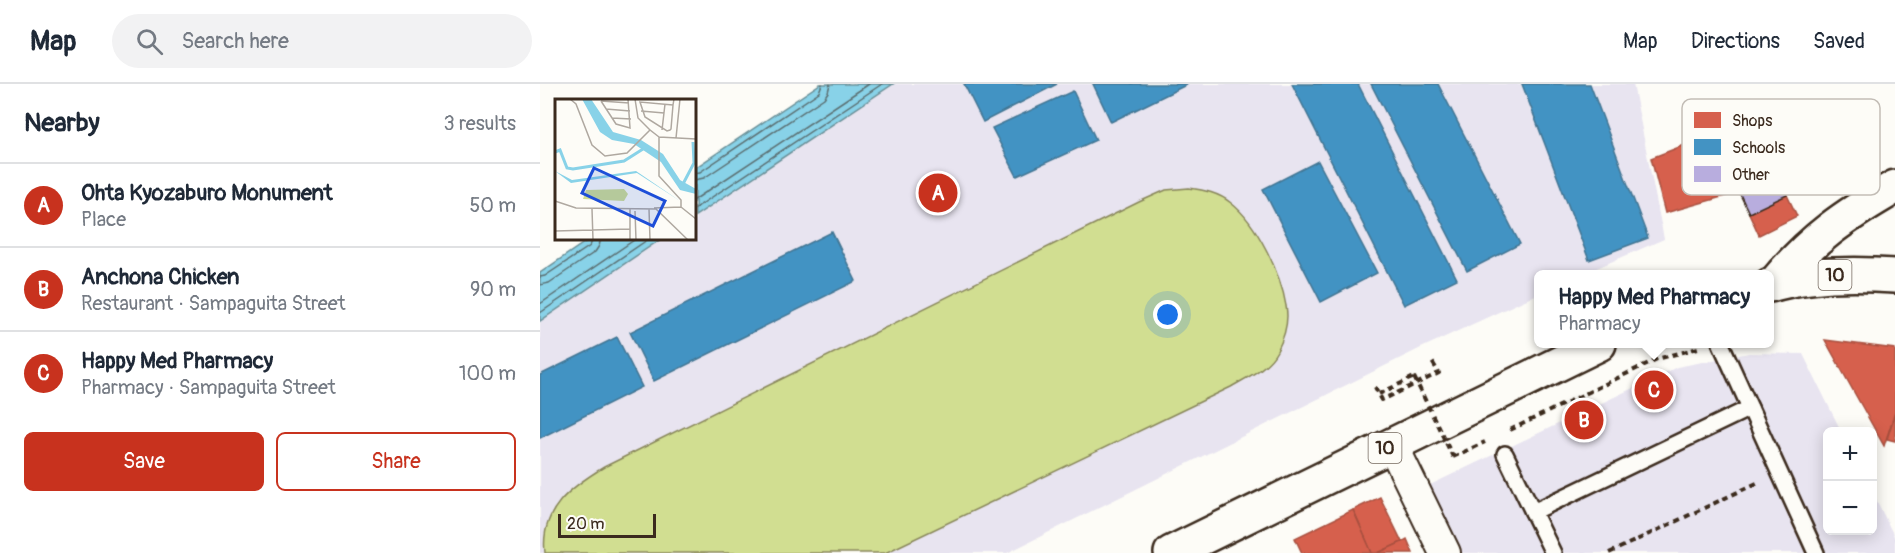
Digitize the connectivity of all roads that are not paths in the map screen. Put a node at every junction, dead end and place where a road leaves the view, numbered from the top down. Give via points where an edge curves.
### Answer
1 (1895, 187) edge
2 (1895, 276) edge
3 (1774, 282) edge
4 (1774, 284) edge
5 (1583, 348) edge
6 (1723, 348) edge
7 (1750, 408) junction
8 (1392, 444) junction
9 (1505, 454) dead end
10 (1533, 512) junction
11 (1171, 553) edge
12 (1445, 553) edge
13 (1553, 553) edge
14 (1816, 553) edge

1 - 3 main road via 1839,220
2 - 4 main road, 10 via 1822,276
5 - 8 main road, 10
6 - 7 lane
7 - 10 lane
7 - 14 lane
8 - 11 main road, 10
8 - 12 street
9 - 10 lane
10 - 13 lane

